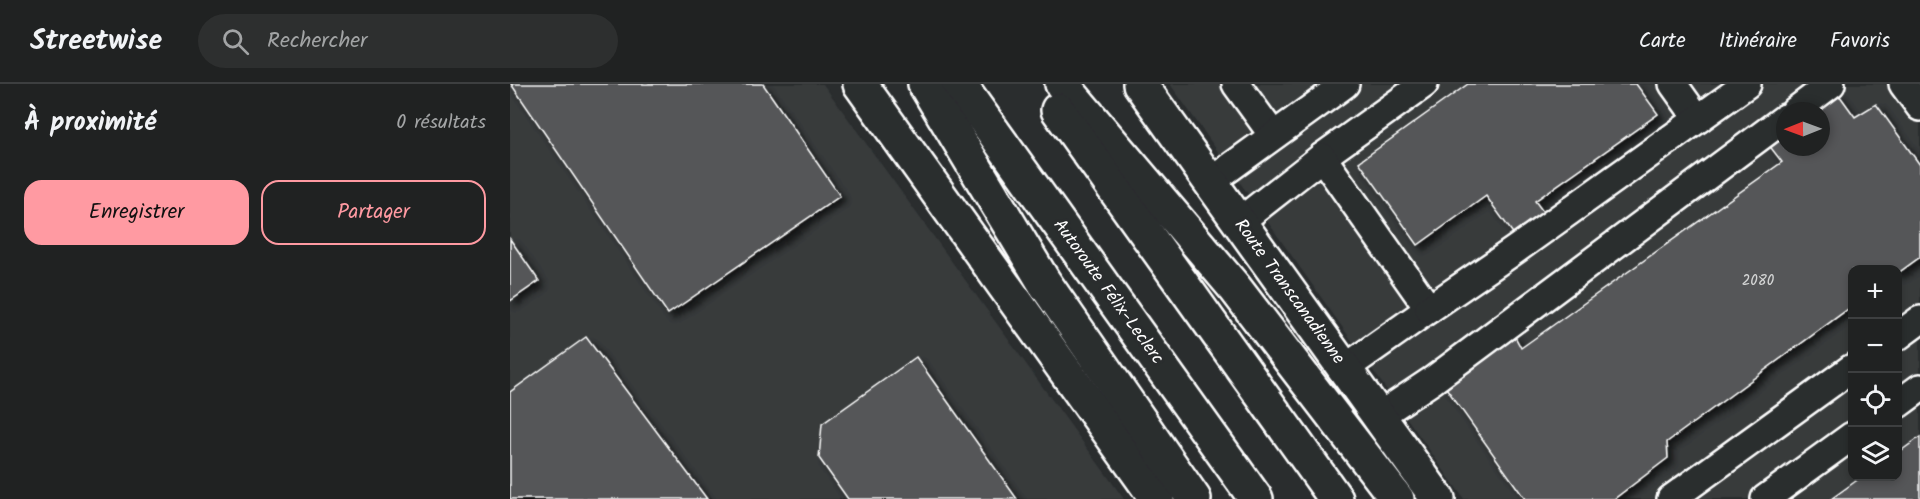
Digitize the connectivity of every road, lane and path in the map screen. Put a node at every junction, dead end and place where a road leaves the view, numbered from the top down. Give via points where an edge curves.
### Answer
1 (860, 84) edge
2 (926, 84) edge
3 (960, 84) edge
4 (1040, 84) edge
5 (1062, 84) edge
6 (1140, 84) edge
7 (1236, 84) edge
8 (1345, 84) edge
9 (1424, 84) edge
10 (1673, 84) edge
11 (1747, 84) edge
12 (1831, 84) edge
13 (1903, 84) edge
14 (1807, 102) edge
15 (1920, 106) edge
16 (1698, 119) junction
17 (1776, 125) edge
18 (1273, 135) junction
19 (1322, 157) junction
20 (1210, 182) junction
21 (1239, 222) junction
22 (1429, 309) junction
23 (1920, 320) edge
24 (1902, 333) edge
25 (1344, 369) junction
26 (1848, 371) edge
27 (1920, 388) edge
28 (1902, 401) edge
29 (1379, 416) junction
30 (1848, 439) edge
31 (1157, 499) edge
32 (1194, 499) edge
33 (1256, 499) edge
34 (1336, 499) edge
35 (1397, 499) edge
36 (1438, 499) edge
37 (1671, 499) edge
38 (1765, 499) edge

1 - 31 main road
2 - 32 main road via 1044,282
3 - 33 main road, Autoroute Félix-Leclerc
4 - 34 main road
5 - 35 main road via 1235,288
6 - 20 main road, Route Transcanadienne
7 - 18 lane
8 - 18 lane
9 - 19 lane
10 - 16 lane
11 - 16 lane
12 - 14 lane
13 - 15 lane
16 - 22 lane
17 - 29 lane via 1443,373
18 - 20 lane
19 - 21 lane
19 - 22 lane
20 - 21 main road, Route Transcanadienne
21 - 25 main road, Route Transcanadienne
22 - 25 lane
23 - 24 lane
25 - 29 main road, Route Transcanadienne
26 - 37 lane
27 - 28 lane
29 - 36 main road, Route Transcanadienne
30 - 38 lane

